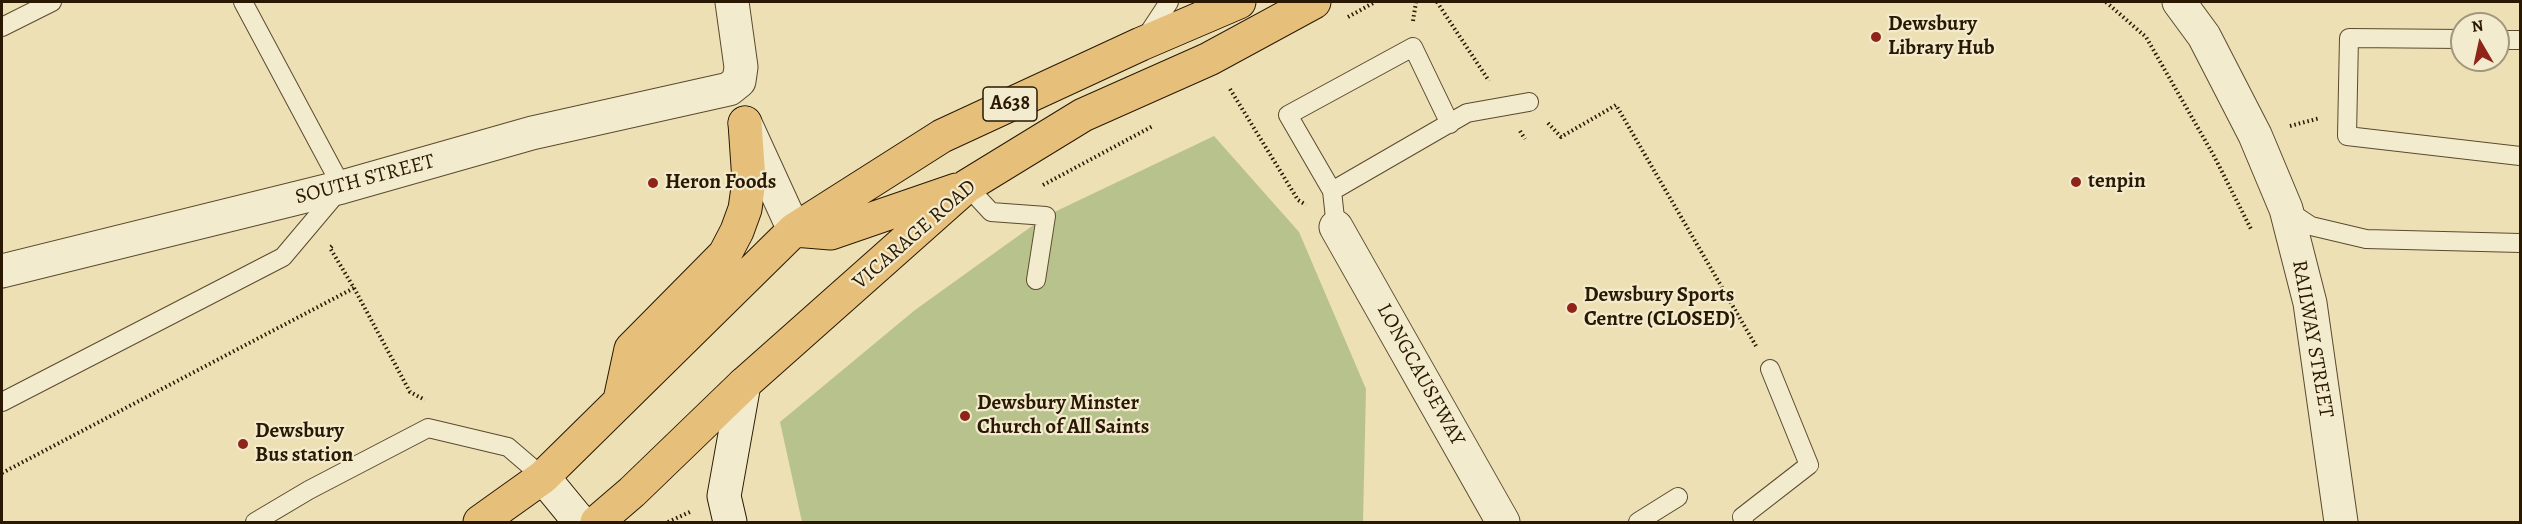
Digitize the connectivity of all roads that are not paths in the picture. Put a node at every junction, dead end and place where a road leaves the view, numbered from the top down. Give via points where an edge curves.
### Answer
1 (52, 2) edge
2 (243, 2) edge
3 (732, 2) edge
4 (1168, 2) edge
5 (1239, 2) edge
6 (1314, 2) edge
7 (2179, 2) edge
8 (2, 27) edge
9 (2450, 39) edge
10 (1141, 44) junction
11 (729, 89) junction
12 (1529, 102) road end
13 (745, 123) junction
14 (1450, 124) junction
15 (2520, 156) edge
16 (967, 186) junction
17 (342, 187) junction
18 (1332, 190) junction
19 (2286, 209) junction
20 (1336, 227) joint
21 (795, 230) junction
22 (2518, 241) edge
23 (2, 271) edge
24 (1036, 280) dead end
25 (1770, 369) road end
26 (744, 384) junction
27 (620, 400) junction
28 (2, 402) edge
29 (543, 477) junction
30 (1678, 497) dead end
31 (727, 509) edge
32 (255, 522) edge
33 (480, 522) edge
34 (580, 522) edge
35 (597, 522) edge
36 (1503, 522) edge
37 (1638, 522) edge
38 (1744, 522) edge
39 (2341, 522) edge

1 - 8 lane
2 - 17 lane
3 - 11 street via 741,67 739,81
4 - 10 lane
5 - 10 highway, A638
6 - 16 highway, VICARAGE ROAD / A638 via 1209,59 1083,115
7 - 19 street, RAILWAY STREET via 2204,36 2255,135
9 - 15 lane via 2349,38 2347,136
10 - 21 highway, A638 via 942,136
11 - 13 street
11 - 17 street, SOUTH STREET via 532,133
12 - 14 lane via 1467,113
13 - 21 street
13 - 27 highway via 749,181 737,231 725,254 631,349
14 - 18 lane
14 - 18 lane via 1413,47 1288,115
16 - 21 highway via 831,233
16 - 24 lane via 991,212 1046,216
16 - 26 highway, VICARAGE ROAD / A638
17 - 23 street, SOUTH STREET
17 - 28 lane via 283,257
18 - 20 lane
19 - 22 lane via 2311,226 2366,239
19 - 39 street, RAILWAY STREET via 2310,303
20 - 36 street, LONGCAUSEWAY
21 - 27 highway, A638
25 - 38 lane via 1809,465 1742,517
26 - 31 street
26 - 35 highway, VICARAGE ROAD / A638
27 - 29 highway, A638
29 - 32 lane via 508,447 428,428
29 - 33 highway, A638
29 - 34 street
30 - 37 lane

